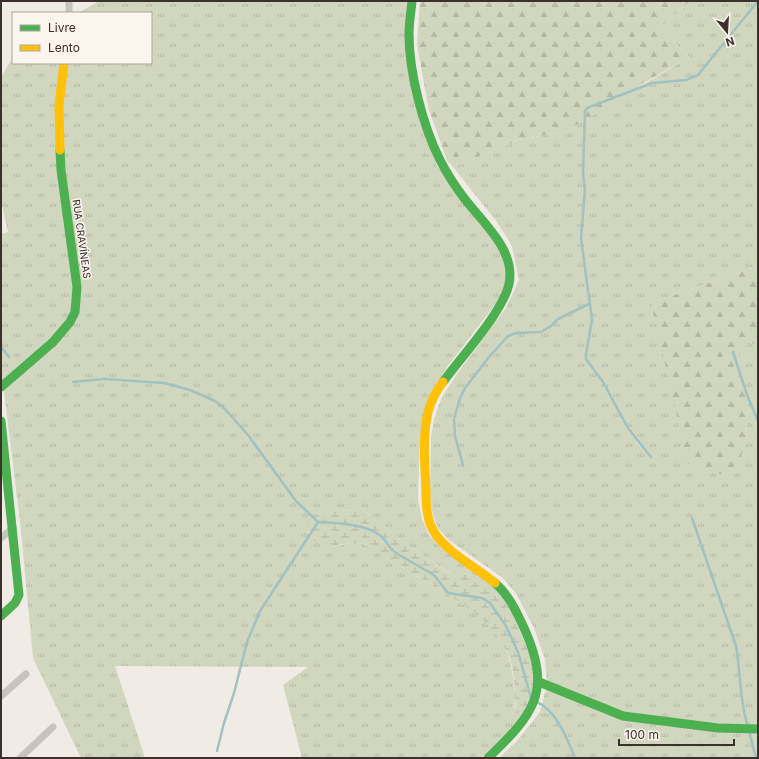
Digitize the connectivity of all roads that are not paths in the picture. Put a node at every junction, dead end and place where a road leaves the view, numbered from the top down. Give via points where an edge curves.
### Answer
1 (69, 1) edge
2 (412, 1) edge
3 (69, 12) edge
4 (64, 64) edge
5 (1, 387) edge
6 (1, 421) edge
7 (3, 462) edge
8 (13, 528) junction
9 (1, 538) edge
10 (1, 616) edge
11 (26, 674) dead end
12 (539, 682) junction
13 (1, 696) edge
14 (53, 727) dead end
15 (758, 729) edge
16 (20, 758) edge
17 (488, 758) edge

1 - 3 street
2 - 12 street via 410,53 424,120 442,166 495,236 506,257 510,274 500,304 438,387 428,412 424,474 428,518 437,537 450,550 478,569 507,594 527,633 536,661
4 - 5 street, RUA CRAVÍNEAS via 59,105 59,139 78,297 74,313 62,332
6 - 7 street
7 - 8 street
8 - 9 street
8 - 10 street via 19,596
11 - 13 street
12 - 15 street via 623,716 718,728
12 - 17 street via 535,701 528,716
14 - 16 street

